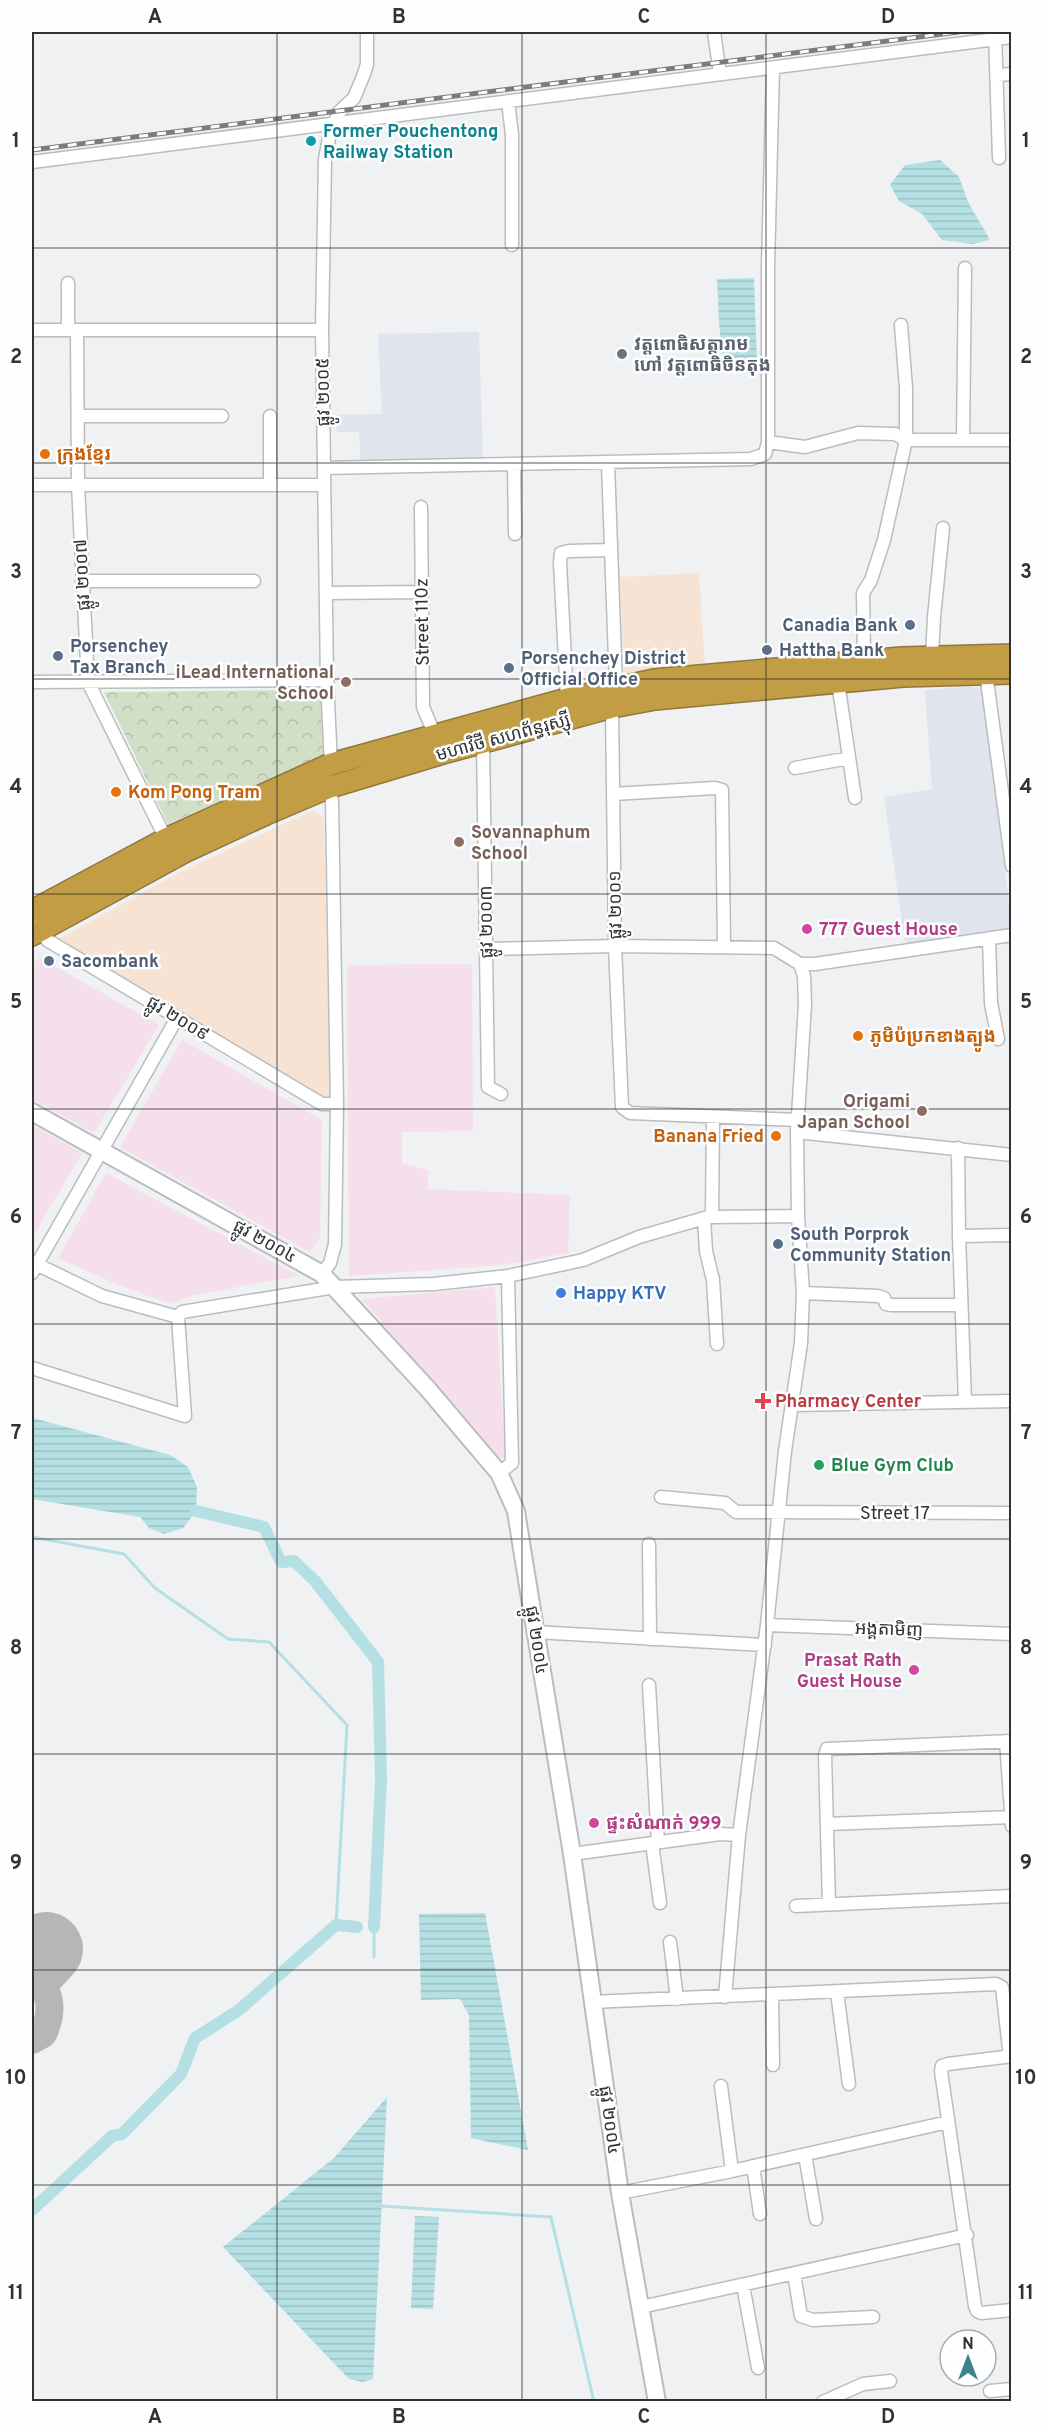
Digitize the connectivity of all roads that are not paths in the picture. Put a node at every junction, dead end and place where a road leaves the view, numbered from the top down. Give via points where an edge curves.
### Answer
1 (367, 32) edge
2 (714, 32) edge
3 (995, 35) edge
4 (1011, 37) edge
5 (773, 68) junction
6 (1011, 74) edge
7 (720, 75) junction
8 (997, 75) junction
9 (508, 101) junction
10 (334, 124) junction
11 (999, 158) dead end
12 (32, 162) edge
13 (512, 245) dead end
14 (965, 268) dead end
15 (68, 283) dead end
16 (901, 325) dead end
17 (32, 330) edge
18 (73, 330) junction
19 (322, 330) junction
20 (78, 416) junction
21 (222, 416) dead end
22 (270, 416) dead end
23 (906, 440) junction
24 (963, 440) junction
25 (1011, 440) edge
26 (768, 442) junction
27 (608, 463) junction
28 (514, 465) junction
29 (324, 468) junction
30 (32, 485) edge
31 (78, 485) junction
32 (270, 485) junction
33 (324, 485) junction
34 (421, 507) dead end
35 (943, 528) dead end
36 (515, 534) dead end
37 (610, 550) junction
38 (82, 581) junction
39 (254, 581) dead end
40 (422, 592) junction
41 (326, 593) junction
42 (1011, 655) edge
43 (932, 656) junction
44 (864, 661) junction
45 (902, 667) junction
46 (986, 673) junction
47 (1011, 673) edge
48 (327, 680) junction
49 (32, 682) edge
50 (88, 682) junction
51 (838, 682) junction
52 (614, 697) junction
53 (567, 699) junction
54 (435, 735) junction
55 (483, 742) junction
56 (849, 758) junction
57 (331, 764) junction
58 (795, 768) dead end
59 (327, 788) junction
60 (613, 794) junction
61 (855, 798) dead end
62 (166, 839) junction
63 (1011, 866) edge
64 (34, 922) edge
65 (1011, 935) edge
66 (989, 939) junction
67 (615, 946) junction
68 (724, 947) junction
69 (486, 949) junction
70 (800, 964) junction
71 (177, 1018) junction
72 (998, 1039) dead end
73 (501, 1094) dead end
74 (337, 1104) junction
75 (32, 1112) edge
76 (713, 1117) junction
77 (797, 1126) junction
78 (958, 1148) junction
79 (100, 1150) junction
80 (1011, 1155) edge
81 (798, 1216) junction
82 (708, 1217) junction
83 (1011, 1235) edge
84 (959, 1236) junction
85 (33, 1266) edge
86 (322, 1274) junction
87 (508, 1276) junction
88 (335, 1287) junction
89 (803, 1293) junction
90 (961, 1305) junction
91 (178, 1317) junction
92 (717, 1344) dead end
93 (32, 1368) edge
94 (965, 1401) junction
95 (1011, 1401) edge
96 (793, 1406) junction
97 (499, 1473) junction
98 (661, 1497) dead end
99 (779, 1513) junction
100 (1011, 1513) edge
101 (649, 1544) dead end
102 (767, 1624) junction
103 (535, 1632) junction
104 (1011, 1634) edge
105 (650, 1639) junction
106 (765, 1645) junction
107 (649, 1685) dead end
108 (1009, 1741) edge
109 (1011, 1817) edge
110 (828, 1824) junction
111 (1011, 1826) edge
112 (739, 1835) junction
113 (655, 1843) junction
114 (572, 1854) junction
115 (1011, 1896) edge
116 (660, 1903) dead end
117 (829, 1904) junction
118 (796, 1906) dead end
119 (670, 1942) dead end
120 (837, 1992) junction
121 (772, 1995) junction
122 (725, 1997) junction
123 (677, 2000) junction
124 (592, 2002) junction
125 (1011, 2057) edge
126 (772, 2064) dead end
127 (849, 2084) dead end
128 (721, 2086) dead end
129 (948, 2122) junction
130 (805, 2155) junction
131 (753, 2166) junction
132 (732, 2171) junction
133 (620, 2193) junction
134 (760, 2214) dead end
135 (816, 2219) dead end
136 (967, 2235) junction
137 (794, 2274) junction
138 (743, 2285) junction
139 (641, 2307) junction
140 (1011, 2310) edge
141 (873, 2317) dead end
142 (758, 2368) dead end
143 (890, 2381) dead end
144 (1011, 2389) edge
145 (990, 2391) dead end
146 (657, 2402) edge
147 (824, 2402) edge

1 - 10 street, ផ្លូវ ២០០៥ via 364,74 354,98 339,112
2 - 7 street
3 - 4 street
3 - 5 street
3 - 8 street
5 - 7 street
5 - 26 street
6 - 8 street
7 - 9 street
8 - 11 street
9 - 10 street
9 - 13 street via 512,135
10 - 12 street
10 - 19 street, ផ្លូវ ២០០៥ via 325,159
14 - 24 street
15 - 18 street, ផ្លូវ ២០០៧
16 - 23 street
17 - 18 street
18 - 19 street
18 - 20 street, ផ្លូវ ២០០៧
19 - 29 street, ផ្លូវ ២០០៥
20 - 21 street
20 - 31 street, ផ្លូវ ២០០៧
22 - 32 street
23 - 24 street
23 - 26 street via 895,434 858,433 805,447
23 - 44 street via 884,540 863,593
24 - 25 street
26 - 27 street via 765,453 751,459
27 - 28 street
27 - 37 street, ផ្លូវ ២០០១
28 - 29 street
28 - 36 street
29 - 33 street, ផ្លូវ ២០០៥
30 - 31 street
31 - 32 street
31 - 38 street, ផ្លូវ ២០០៧
32 - 33 street
33 - 41 street, ផ្លូវ ២០០៥
34 - 40 street, Street 110z
35 - 43 street
37 - 52 street, ផ្លូវ ២០០១
37 - 53 street via 561,553
38 - 39 street
38 - 50 street, ផ្លូវ ២០០៧
40 - 41 street
40 - 54 street, Street 110z via 423,707
41 - 48 street, ផ្លូវ ២០០៥
42 - 43 highway, មហាវិថី សហព័ន្ធរុស្ស៊ី
43 - 45 highway, មហាវិថី សហព័ន្ធរុស្ស៊ី
44 - 45 highway, មហាវិថី សហព័ន្ធរុស្ស៊ី
44 - 52 highway, មហាវិថី សហព័ន្ធរុស្ស៊ី via 654,680
45 - 46 highway, មហាវិថី សហព័ន្ធរុស្ស៊ី
45 - 51 highway, មហាវិថី សហព័ន្ធរុស្ស៊ី
46 - 47 highway, មហាវិថី សហព័ន្ធរុស្ស៊ី
46 - 63 street
48 - 50 street
48 - 57 street, ផ្លូវ ២០០៥
49 - 50 street
50 - 62 street, ផ្លូវ ២០០៧
51 - 52 highway, មហាវិថី សហព័ន្ធរុស្ស៊ី via 655,699
51 - 56 street
52 - 53 highway, មហាវិថី សហព័ន្ធរុស្ស៊ី
52 - 55 highway, មហាវិថី សហព័ន្ធរុស្ស៊ី
52 - 60 street, ផ្លូវ ២០០១
53 - 54 highway, មហាវិថី សហព័ន្ធរុស្ស៊ី
54 - 57 highway, មហាវិថី សហព័ន្ធរុស្ស៊ី
55 - 59 highway, មហាវិថី សហព័ន្ធរុស្ស៊ី
55 - 69 street, ផ្លូវ ២០០៣
56 - 58 street
56 - 61 street
57 - 62 highway, មហាវិថី សហព័ន្ធរុស្ស៊ី
59 - 64 highway, មហាវិថី សហព័ន្ធរុស្ស៊ី
59 - 74 street via 332,800
60 - 67 street, ផ្លូវ ២០០១
60 - 68 street via 722,790
62 - 64 highway, មហាវិថី សហព័ន្ធរុស្ស៊ី
64 - 71 street, ផ្លូវ ២០០៩ via 47,940
65 - 66 street
66 - 70 street
66 - 72 street via 991,1003
67 - 68 street
67 - 69 street
67 - 76 street, ផ្លូវ ២០០១ via 621,1103 630,1113
68 - 70 street via 774,948
69 - 73 street, ផ្លូវ ២០០៣ via 488,1087
70 - 77 street via 804,976 805,1030
71 - 74 street, ផ្លូវ ២០០៩ via 322,1104
71 - 79 street
74 - 86 street via 335,1244
75 - 79 main road, ផ្លូវ ២០០៤
76 - 77 street
76 - 82 street
77 - 78 street
77 - 81 street
78 - 80 street
78 - 84 street
79 - 85 street
79 - 86 main road, ផ្លូវ ២០០៤
81 - 82 street
81 - 89 street
82 - 87 street via 639,1237 583,1260
82 - 92 street via 705,1251 713,1280
83 - 84 street
84 - 90 street
85 - 91 street via 102,1296
86 - 88 main road, ផ្លូវ ២០០៤
87 - 88 street via 434,1284
87 - 97 street via 512,1463
88 - 91 street via 182,1312
88 - 97 main road, ផ្លូវ ២០០៤
89 - 90 street via 878,1296 891,1305
89 - 96 street
90 - 94 street
91 - 93 street via 185,1416
94 - 95 street
94 - 96 street
96 - 99 street
97 - 103 main road, ផ្លូវ ២០០៤ via 516,1511
98 - 99 street, Street 17 via 725,1503 736,1512
99 - 100 street, Street 17
99 - 102 street
101 - 105 street
102 - 104 street, អង្គតាមិញ
102 - 106 street
103 - 105 street
103 - 114 main road, ផ្លូវ ២០០៤
105 - 106 street
106 - 112 street
107 - 113 street
108 - 109 street
108 - 110 street via 827,1749
109 - 110 street
109 - 111 street
110 - 117 street
112 - 113 street
112 - 122 street
113 - 114 street
113 - 116 street
114 - 124 main road, ផ្លូវ ២០០៤
115 - 117 street
117 - 118 street
119 - 123 street
120 - 121 street
120 - 125 street via 996,1984 1002,1987
120 - 127 street
121 - 122 street
121 - 126 street
122 - 123 street
123 - 124 street
124 - 133 main road, ផ្លូវ ២០០៤
125 - 129 street via 942,2066
128 - 132 street
129 - 130 street
129 - 136 street
130 - 131 street
130 - 135 street
131 - 132 street
131 - 134 street
132 - 133 street
133 - 139 main road, ផ្លូវ ២០០៤
136 - 137 street
136 - 140 street via 977,2311
137 - 138 street
137 - 141 street via 798,2311 807,2320
138 - 139 street
138 - 142 street
139 - 146 main road, ផ្លូវ ២០០៤
143 - 147 street via 863,2384
144 - 145 street

